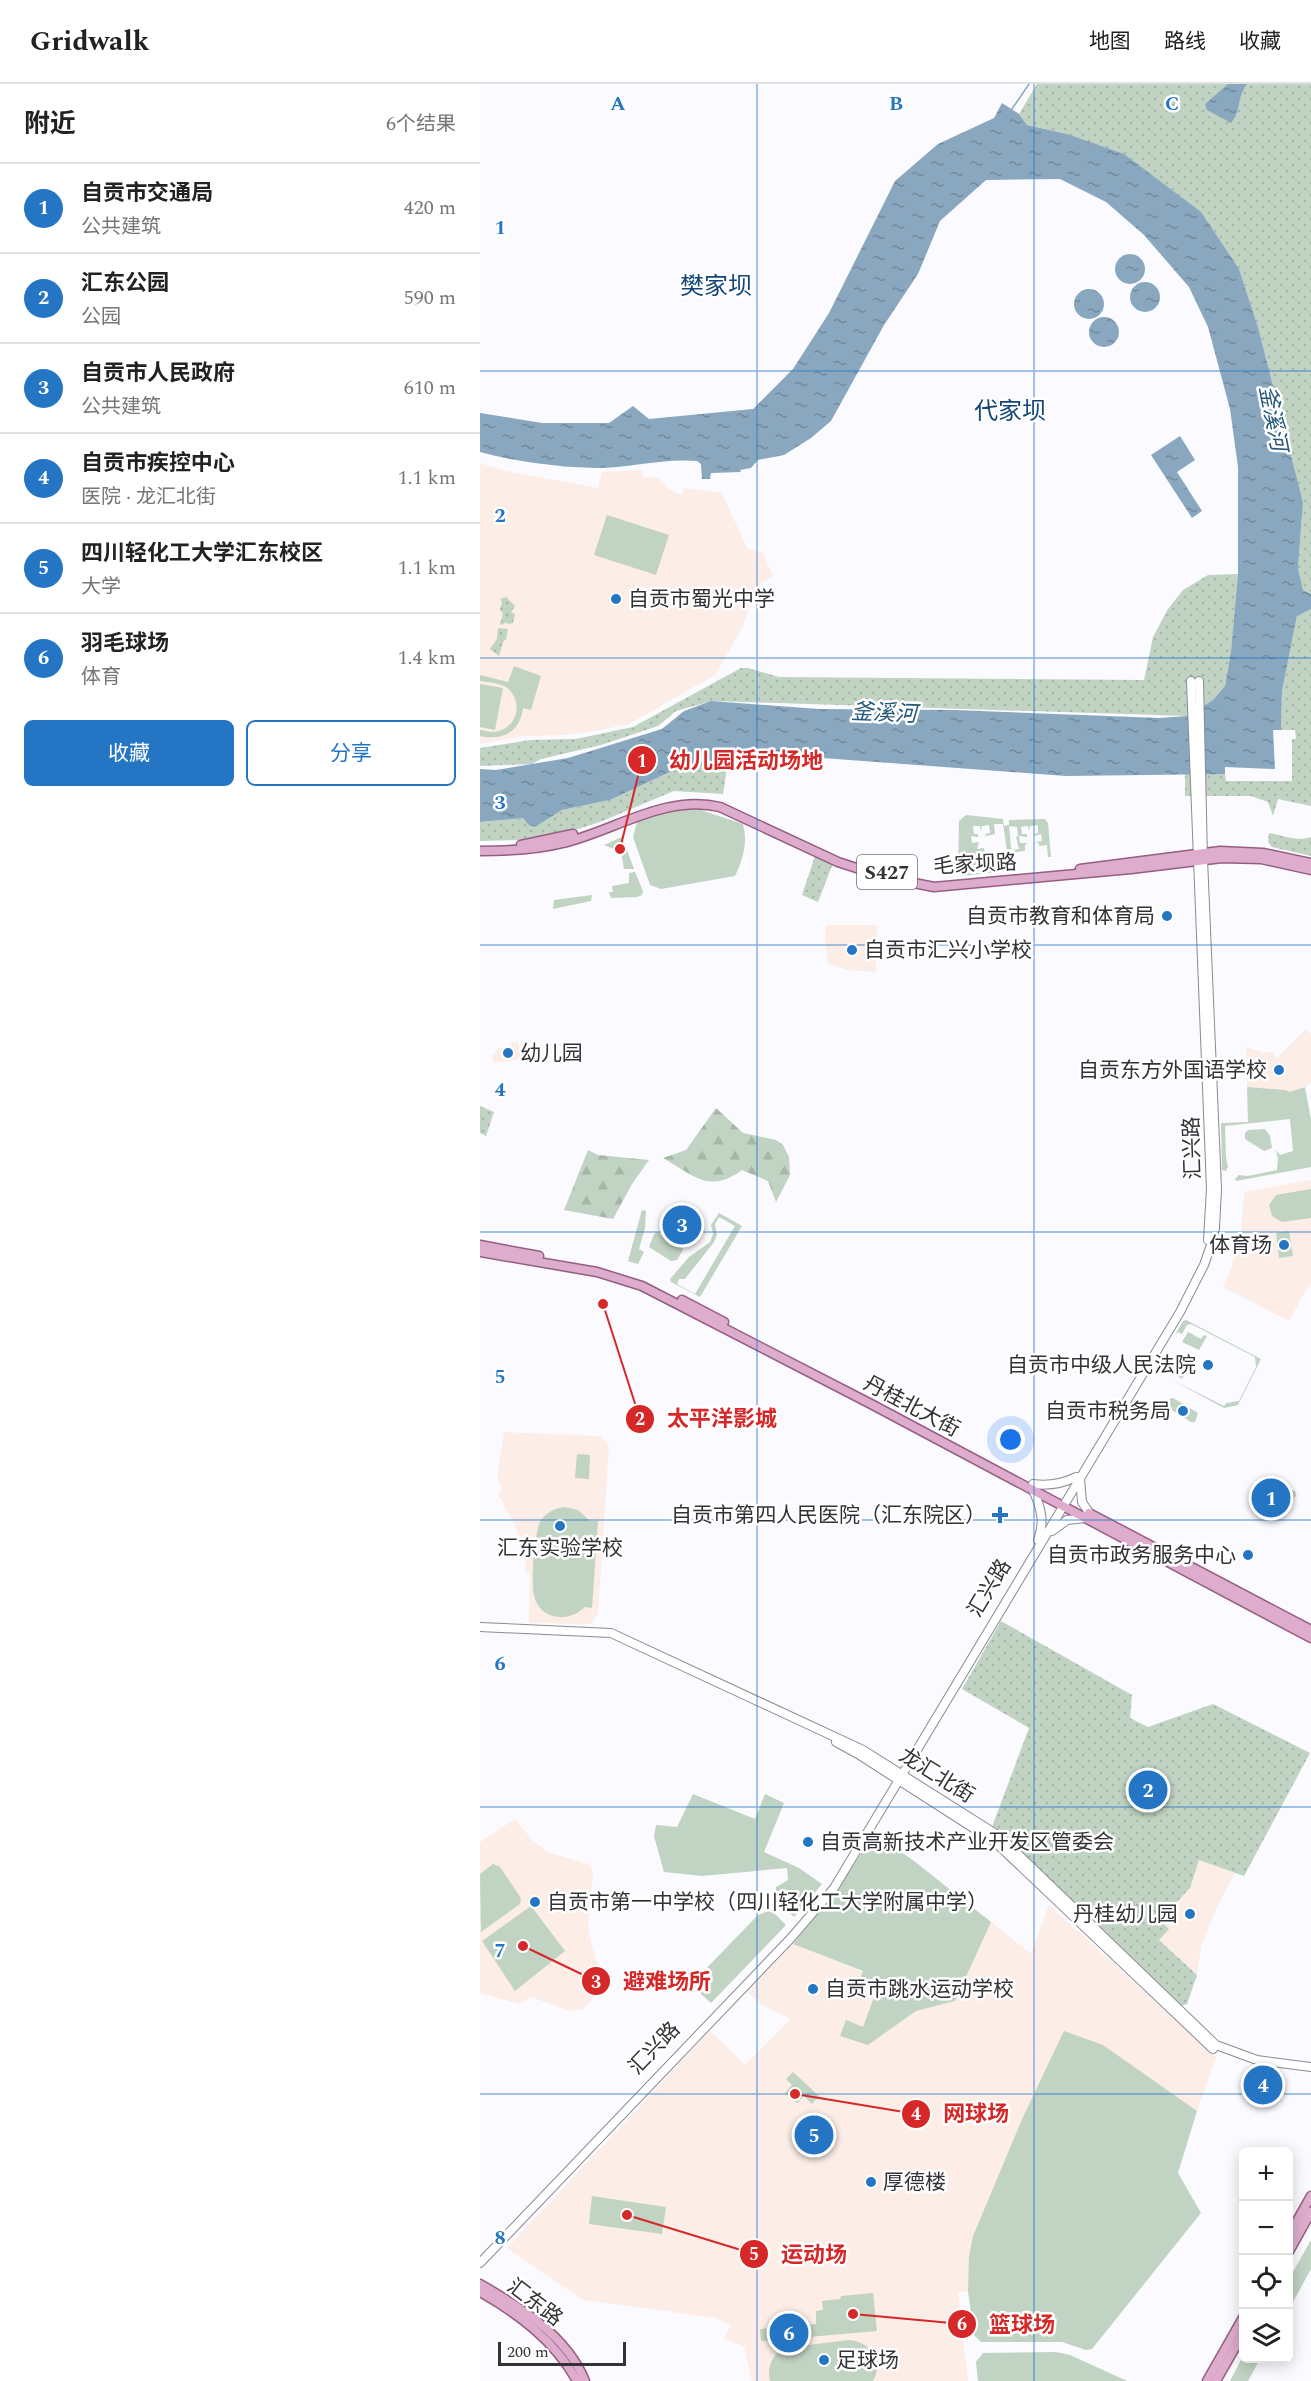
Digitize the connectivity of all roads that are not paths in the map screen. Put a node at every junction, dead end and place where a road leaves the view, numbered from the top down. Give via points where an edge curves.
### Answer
1 (1195, 681) dead end
2 (480, 846) edge
3 (480, 851) edge
4 (1200, 856) junction
5 (1311, 863) edge
6 (1311, 870) edge
7 (480, 1245) edge
8 (480, 1252) edge
9 (1078, 1478) junction
10 (1033, 1487) junction
11 (1063, 1503) junction
12 (1088, 1516) junction
13 (1040, 1541) junction
14 (480, 1627) edge
15 (1311, 1630) edge
16 (480, 1631) edge
17 (1311, 1638) edge
18 (899, 1776) junction
19 (1311, 2067) edge
20 (1311, 2072) edge
21 (1311, 2196) edge
22 (1311, 2212) edge
23 (1293, 2228) edge
24 (1293, 2244) edge
25 (480, 2256) edge
26 (480, 2263) edge
27 (480, 2284) edge
28 (480, 2292) edge
29 (1239, 2325) edge
30 (1239, 2341) edge
31 (577, 2381) edge
32 (585, 2381) edge
33 (1207, 2381) edge
34 (1216, 2381) edge

1 - 4 main road, 汇兴路
2 - 4 main road, 毛家坝路 / S427 via 518,845 564,837 672,801 705,798 722,802 840,857 886,872 935,881
3 - 4 main road, 毛家坝路 / S427 via 519,851 565,843 674,806 704,803 838,862 934,887 1131,870
4 - 5 main road, 毛家坝路 / S427 via 1242,851
4 - 6 main road, 毛家坝路 / S427 via 1261,859
4 - 9 main road, 汇兴路 via 1210,1227 1200,1263 1176,1310
7 - 10 main road, 丹桂北大街 via 598,1267 644,1281
8 - 10 main road, 丹桂北大街 via 597,1272 642,1286
9 - 10 main road
9 - 11 main road, 汇兴路
9 - 12 main road
10 - 11 main road, 丹桂北大街
10 - 13 main road via 1041,1506
11 - 12 main road, 丹桂北大街
11 - 13 main road
12 - 13 main road via 1067,1520
12 - 15 main road, 丹桂北大街
12 - 17 main road, 丹桂北大街
13 - 18 main road
14 - 18 main road, 龙汇北街 via 611,1632 854,1745
16 - 18 main road, 龙汇北街 via 596,1634 619,1639
18 - 19 main road, 龙汇北街 via 999,1836 1216,2045 1257,2061
18 - 20 main road, 龙汇北街 via 995,1842 1214,2049 1243,2062
18 - 25 main road, 汇兴路 via 815,1903
18 - 26 main road via 834,1888 791,1938
21 - 23 main road
22 - 24 main road
27 - 32 main road, 汇东路 via 513,2303 565,2348
28 - 31 main road, 汇东路 via 535,2330 559,2353
29 - 33 main road
30 - 34 main road

